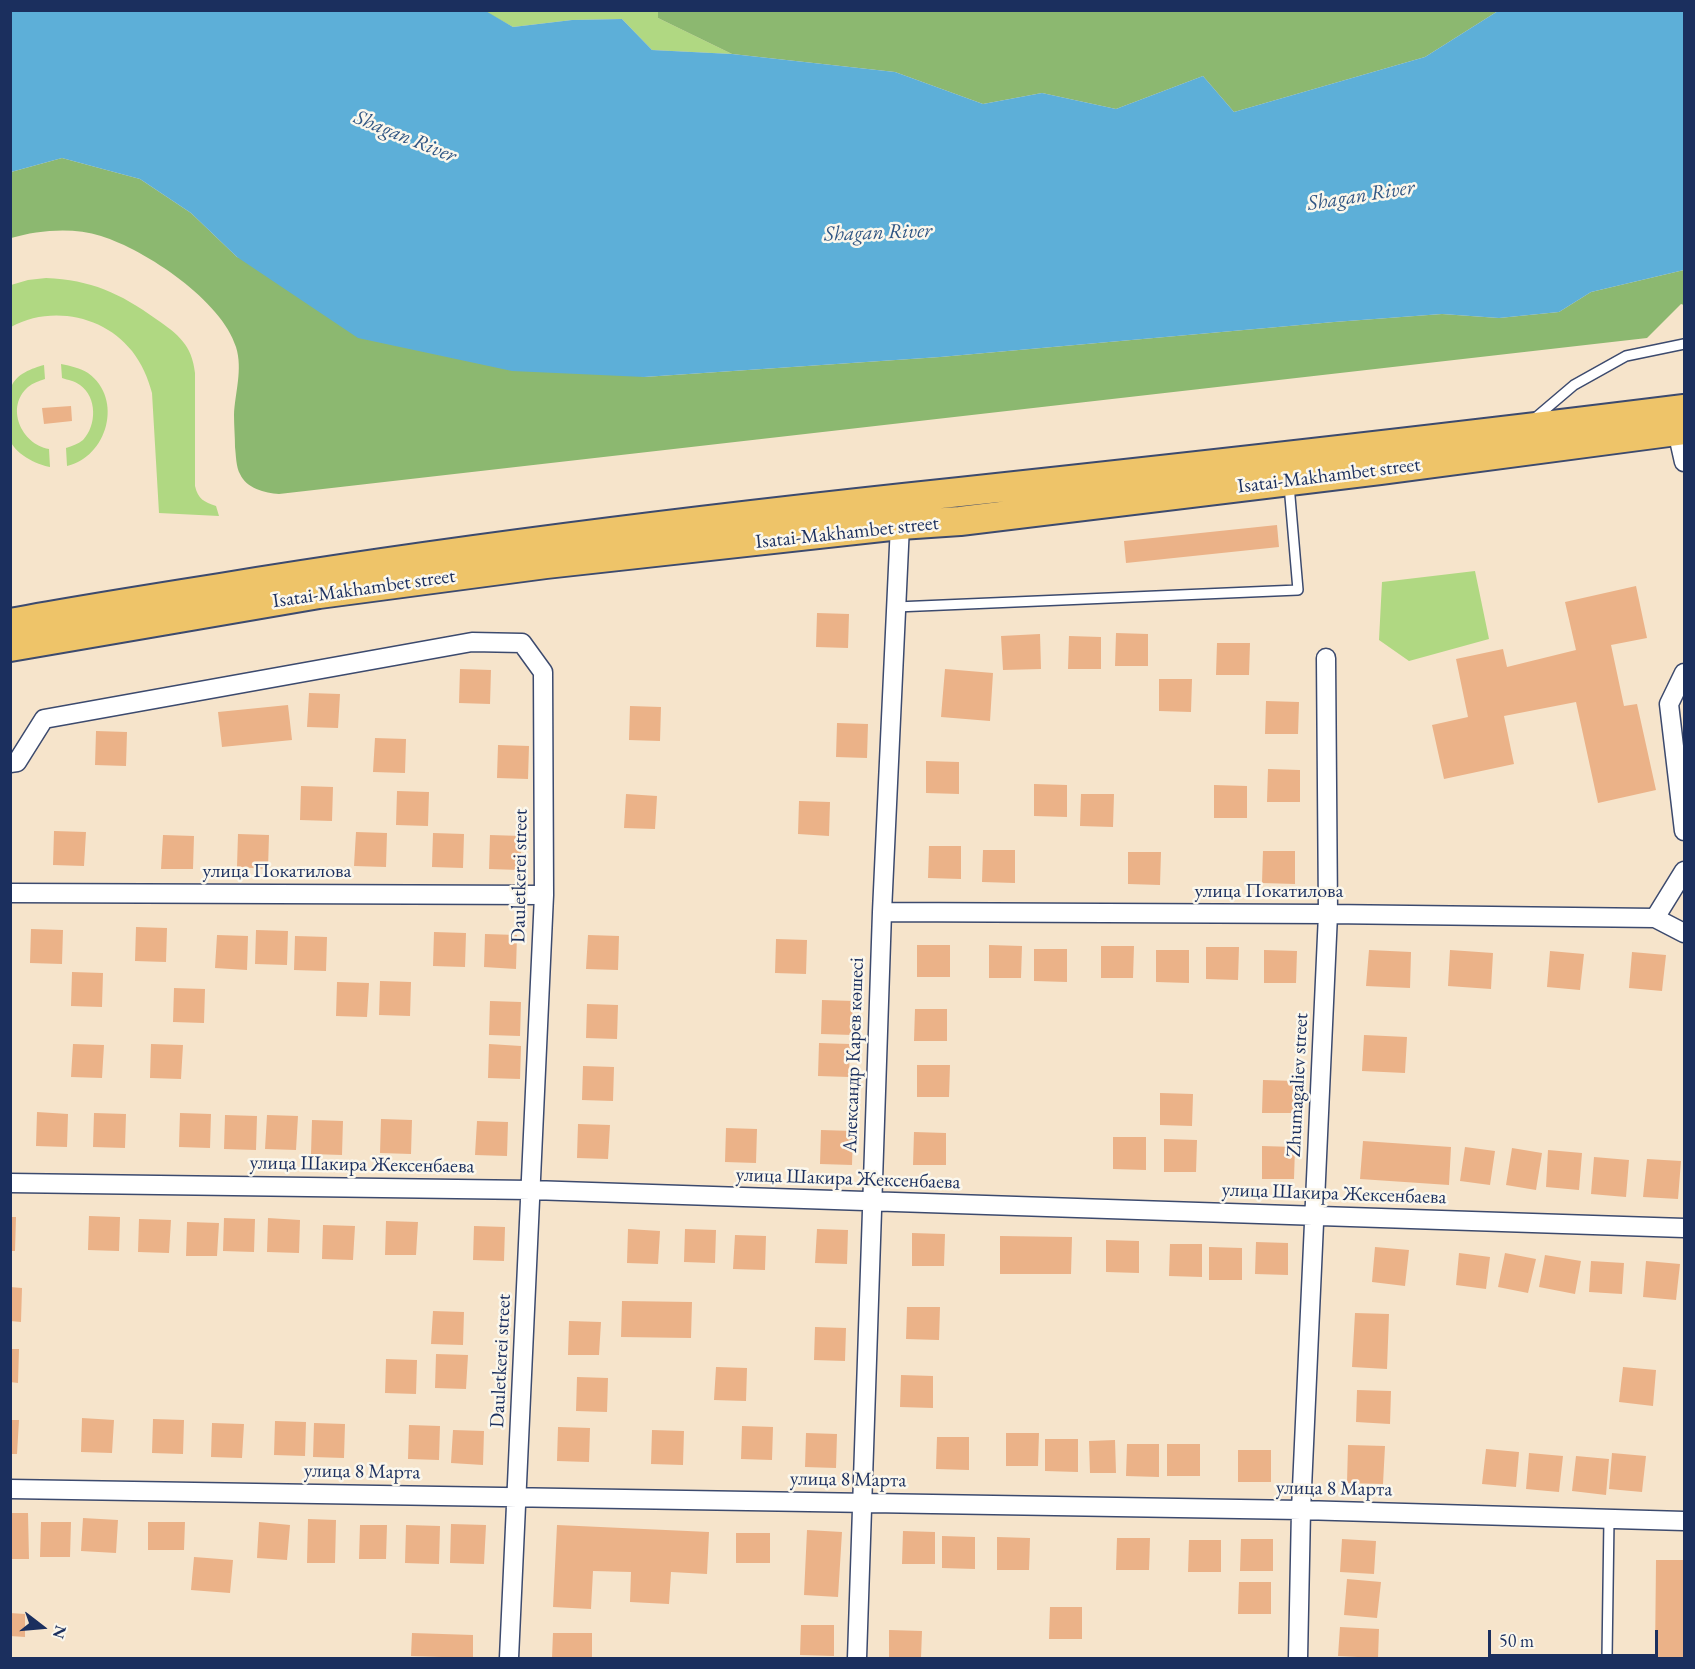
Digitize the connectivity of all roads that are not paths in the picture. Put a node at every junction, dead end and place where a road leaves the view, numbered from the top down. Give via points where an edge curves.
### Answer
1 (1684, 344) edge
2 (1682, 424) edge
3 (1523, 429) junction
4 (1684, 462) edge
5 (1288, 481) junction
6 (899, 512) junction
7 (896, 607) junction
8 (10, 623) edge
9 (10, 647) edge
10 (1326, 658) dead end
11 (1684, 673) edge
12 (10, 763) edge
13 (1684, 831) edge
14 (1684, 871) edge
15 (10, 893) edge
16 (544, 895) junction
17 (882, 912) junction
18 (1328, 914) junction
19 (1655, 918) junction
20 (1684, 933) edge
21 (10, 1184) edge
22 (531, 1190) junction
23 (872, 1202) junction
24 (1315, 1216) junction
25 (1684, 1228) edge
26 (10, 1489) edge
27 (518, 1497) junction
28 (862, 1503) junction
29 (1301, 1510) junction
30 (1609, 1519) junction
31 (1684, 1521) edge
32 (509, 1659) edge
33 (857, 1659) edge
34 (1298, 1659) edge
35 (1607, 1659) edge

1 - 3 lane via 1626,356 1574,386
2 - 3 main road, Isatai-Makhambet street
2 - 4 street
2 - 5 main road, Isatai-Makhambet street
3 - 6 main road, Isatai-Makhambet street
5 - 6 main road, Isatai-Makhambet street via 960,521
5 - 7 lane via 1298,590
6 - 7 street, Александр Карев көшесі
6 - 8 main road, Isatai-Makhambet street via 556,539 339,569
6 - 9 main road, Isatai-Makhambet street via 319,594
7 - 17 street, Александр Карев көшесі
10 - 18 street, Zhumagaliev street
11 - 13 street via 1669,704
12 - 16 street, Dauletkerei street via 17,762 44,719 472,642 522,643 543,672
14 - 19 street
15 - 16 street, улица Покатилова
16 - 22 street, Dauletkerei street
17 - 18 street, улица Покатилова
17 - 23 street, Александр Карев көшесі
18 - 19 street, улица Покатилова
18 - 24 street, Zhumagaliev street
19 - 20 street
21 - 22 street, улица Шакира Жексенбаева
22 - 23 street, улица Шакира Жексенбаева
22 - 27 street, Dauletkerei street
23 - 24 street, улица Шакира Жексенбаева
23 - 28 street, Александр Карев көшесі
24 - 25 street, улица Шакира Жексенбаева
24 - 29 street, Zhumagaliev street
26 - 27 street, улица 8 Марта
27 - 28 street, улица 8 Марта
27 - 32 street, Dauletkerei street
28 - 29 street, улица 8 Марта
28 - 33 street, Александр Карев көшесі
29 - 30 street, улица 8 Марта
29 - 34 street, Zhumagaliev street
30 - 31 street, улица 8 Марта
30 - 35 lane

